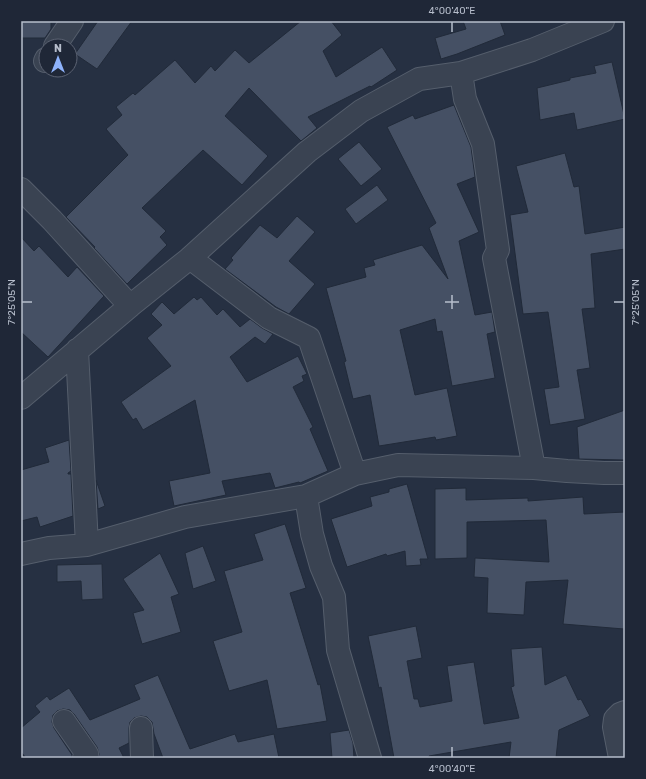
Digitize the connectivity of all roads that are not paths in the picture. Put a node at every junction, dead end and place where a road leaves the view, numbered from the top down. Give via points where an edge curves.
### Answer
1 (72, 21) edge
2 (603, 21) edge
3 (60, 38) edge
4 (461, 73) junction
5 (21, 189) edge
6 (190, 258) junction
7 (130, 306) junction
8 (77, 350) junction
9 (21, 398) edge
10 (534, 468) junction
11 (625, 473) edge
12 (355, 474) junction
13 (306, 496) junction
14 (87, 545) junction
15 (21, 554) edge
16 (625, 712) edge
17 (64, 721) dead end
18 (141, 728) dead end
19 (84, 758) edge
20 (142, 758) edge
21 (370, 758) edge
22 (620, 758) edge

1 - 3 street
2 - 4 street via 532,50
4 - 6 street via 419,79 361,111 307,152
4 - 10 street via 465,99 483,144 498,250 494,258
5 - 7 street
6 - 7 street
6 - 12 street via 268,318 309,338
7 - 8 street
8 - 9 street
8 - 14 street
10 - 11 street
10 - 12 street via 398,465
12 - 13 street
13 - 14 street via 185,517
13 - 21 street via 312,534 321,566 334,597 338,650
14 - 15 street via 49,548
16 - 22 street via 615,719 614,727
17 - 19 street via 87,754
18 - 20 street

